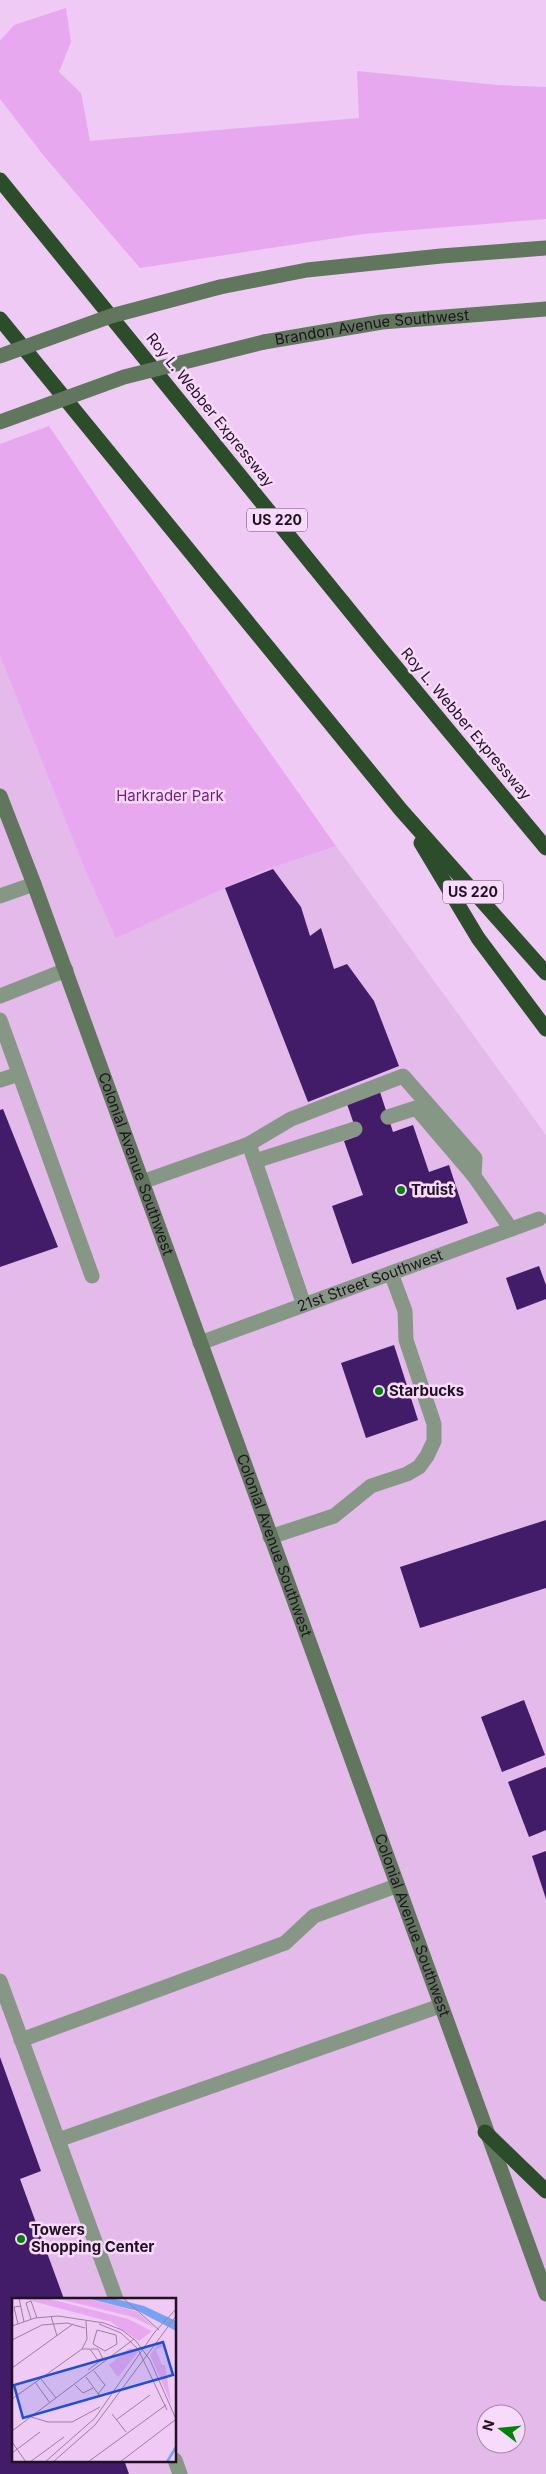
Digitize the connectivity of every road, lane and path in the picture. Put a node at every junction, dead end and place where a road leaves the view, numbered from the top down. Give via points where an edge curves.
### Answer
1 (4, 186) edge
2 (546, 248) edge
3 (546, 309) edge
4 (0, 319) edge
5 (0, 356) edge
6 (0, 422) edge
7 (0, 796) edge
8 (401, 810) junction
9 (546, 848) edge
10 (34, 884) junction
11 (0, 896) edge
12 (66, 970) junction
13 (546, 973) edge
14 (0, 996) edge
15 (0, 1020) edge
16 (546, 1029) edge
17 (19, 1074) junction
18 (0, 1080) edge
19 (388, 1116) dead end
20 (356, 1129) dead end
21 (249, 1144) junction
22 (255, 1161) junction
23 (474, 1176) junction
24 (142, 1182) junction
25 (540, 1219) dead end
26 (511, 1229) junction
27 (392, 1273) junction
28 (92, 1276) dead end
29 (304, 1305) junction
30 (200, 1343) junction
31 (270, 1537) junction
32 (396, 1886) junction
33 (0, 1981) edge
34 (440, 2006) junction
35 (22, 2040) junction
36 (485, 2132) junction
37 (58, 2140) junction
38 (546, 2191) edge
39 (546, 2294) edge
40 (116, 2298) edge
41 (176, 2462) edge
42 (180, 2474) edge

1 - 9 highway, Roy L. Webber Expressway / US 220
2 - 5 main road, bridge via 307,270 220,287 111,316
3 - 6 main road, Brandon Avenue Southwest, bridge via 382,322 264,342 124,377
4 - 8 highway, US 220
7 - 10 main road, Colonial Avenue Southwest
8 - 13 highway, US 220
8 - 16 highway via 478,938
10 - 11 street
10 - 12 main road, Colonial Avenue Southwest
12 - 14 street
12 - 24 main road, Colonial Avenue Southwest
15 - 17 street
17 - 18 street
17 - 28 street
19 - 23 street via 416,1108
20 - 22 street
21 - 22 street
21 - 23 street via 291,1119 403,1076 475,1158
21 - 24 street
22 - 29 street
23 - 26 street
24 - 30 main road, Colonial Avenue Southwest
25 - 26 street, 21st Street Southwest
26 - 27 street, 21st Street Southwest
27 - 29 street, 21st Street Southwest
27 - 31 street via 405,1311 406,1340 434,1424 434,1441 419,1467 371,1486 334,1516
29 - 30 street, 21st Street Southwest
30 - 31 main road, Colonial Avenue Southwest
31 - 32 main road, Colonial Avenue Southwest
32 - 34 main road, Colonial Avenue Southwest
32 - 35 street via 314,1916 285,1943
33 - 35 street
34 - 36 main road, Colonial Avenue Southwest
34 - 37 street
35 - 37 street
36 - 38 highway
36 - 39 main road, Colonial Avenue Southwest
37 - 40 street
41 - 42 street

